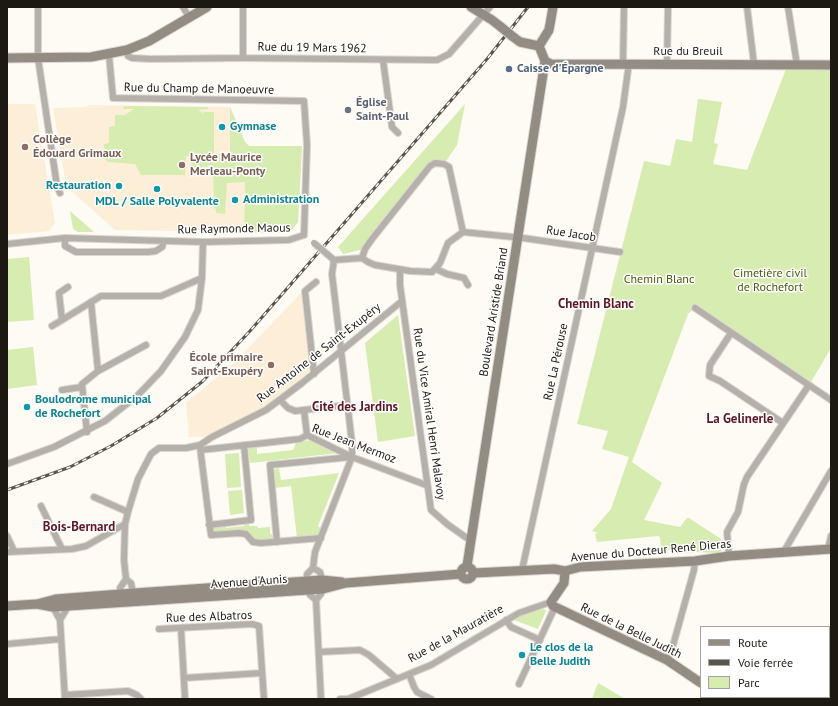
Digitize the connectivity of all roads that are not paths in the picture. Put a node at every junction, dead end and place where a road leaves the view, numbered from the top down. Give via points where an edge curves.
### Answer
1 (38, 7) edge
2 (183, 7) edge
3 (207, 7) edge
4 (243, 7) edge
5 (472, 7) edge
6 (553, 7) edge
7 (624, 7) edge
8 (668, 7) edge
9 (747, 7) edge
10 (788, 7) edge
11 (487, 11) edge
12 (189, 18) junction
13 (539, 46) junction
14 (127, 50) junction
15 (109, 54) junction
16 (7, 58) edge
17 (38, 58) junction
18 (243, 58) junction
19 (383, 60) junction
20 (545, 61) junction
21 (626, 64) junction
22 (667, 64) junction
23 (754, 64) junction
24 (797, 64) junction
25 (831, 65) edge
26 (398, 133) dead end
27 (60, 193) dead end
28 (463, 232) junction
29 (304, 235) junction
30 (65, 238) junction
31 (518, 238) junction
32 (164, 241) junction
33 (203, 242) junction
34 (7, 244) edge
35 (592, 248) junction
36 (620, 252) dead end
37 (362, 258) junction
38 (334, 260) junction
39 (436, 269) junction
40 (400, 270) junction
41 (202, 278) junction
42 (316, 282) dead end
43 (468, 285) dead end
44 (68, 287) dead end
45 (402, 301) junction
46 (91, 302) junction
47 (695, 308) dead end
48 (62, 320) junction
49 (52, 326) dead end
50 (731, 332) junction
51 (146, 345) dead end
52 (342, 350) junction
53 (98, 371) junction
54 (314, 374) junction
55 (809, 385) junction
56 (82, 387) junction
57 (62, 390) dead end
58 (280, 400) junction
59 (831, 400) edge
60 (348, 405) junction
61 (304, 410) junction
62 (783, 423) junction
63 (87, 432) junction
64 (307, 435) junction
65 (244, 445) junction
66 (200, 448) junction
67 (352, 456) junction
68 (7, 464) edge
69 (831, 471) edge
70 (426, 485) junction
71 (94, 497) dead end
72 (41, 506) dead end
73 (128, 512) junction
74 (125, 524) junction
75 (209, 525) junction
76 (7, 536) edge
77 (831, 536) edge
78 (321, 538) junction
79 (471, 541) junction
80 (277, 542) junction
81 (829, 549) edge
82 (62, 550) junction
83 (14, 551) junction
84 (7, 552) edge
85 (783, 552) junction
86 (729, 556) junction
87 (695, 561) junction
88 (313, 568) junction
89 (522, 570) junction
90 (467, 571) junction
91 (565, 571) junction
92 (126, 579) junction
93 (322, 584) junction
94 (307, 585) junction
95 (121, 598) junction
96 (134, 598) junction
97 (316, 600) junction
98 (55, 603) junction
99 (553, 605) junction
100 (7, 606) edge
101 (69, 606) junction
102 (60, 620) junction
103 (506, 620) junction
104 (180, 628) junction
105 (159, 629) dead end
106 (61, 639) junction
107 (540, 640) junction
108 (7, 644) edge
109 (319, 652) junction
110 (667, 660) junction
111 (262, 672) junction
112 (409, 674) junction
113 (184, 678) junction
114 (396, 678) junction
115 (700, 682) edge
116 (520, 684) dead end
117 (65, 697) edge
118 (141, 699) edge
119 (185, 699) edge
120 (264, 699) edge
121 (321, 699) edge
122 (340, 699) edge
123 (348, 699) edge
124 (431, 699) edge

1 - 17 street
2 - 12 street
3 - 12 street
4 - 18 street
5 - 11 street
6 - 13 street via 549,30
7 - 21 street, Rue La Pérouse
8 - 22 street
9 - 23 street
10 - 24 street
11 - 13 street, bridge via 501,28 520,42
11 - 19 street, Rue du 19 Mars 1962 via 444,57 430,60
12 - 14 street via 149,41
13 - 20 street
14 - 15 street
14 - 18 street, Rue du 19 Mars 1962 via 128,56 132,58
15 - 17 street
15 - 29 street, Rue du Champ de Manoeuvre via 113,98 304,101 307,145
16 - 17 street
17 - 27 street
18 - 19 street, Rue du 19 Mars 1962
19 - 26 street via 392,127
20 - 21 street, Rue du Breuil via 551,64
20 - 31 street, Boulevard Aristide Briand
21 - 22 street, Rue du Breuil
21 - 35 street, Rue La Pérouse via 623,107
22 - 23 street, Rue du Breuil
23 - 24 street, Rue du Breuil
24 - 25 street, Rue du Breuil
28 - 31 street, Rue Jacob
28 - 37 street via 449,167 435,163 372,239
28 - 39 street via 448,243
29 - 33 street, Rue Raymonde Maous via 289,240
29 - 38 street, bridge
30 - 32 street, Rue Raymonde Maous
30 - 32 street, Rue Raymonde Maous via 65,246 76,252 148,252 162,247
30 - 34 street, Rue Raymonde Maous
31 - 35 street, Rue Jacob
31 - 79 street, Boulevard Aristide Briand
32 - 33 street, Rue Raymonde Maous
33 - 41 street
35 - 36 street, Rue Jacob
35 - 89 street, Rue La Pérouse
37 - 38 street
37 - 40 street via 375,265
38 - 52 street via 332,274
39 - 40 street via 425,273
39 - 43 street via 464,278
40 - 45 street, Rue du Vice Amiral Henri Malavoy
41 - 46 street via 167,295 103,295
41 - 63 street via 198,310 172,358 151,383 127,405
42 - 54 street via 305,291
44 - 48 street via 59,293
45 - 52 street, Rue Antoine de Saint-Exupéry
45 - 70 street, Rue du Vice Amiral Henri Malavoy
46 - 48 street
46 - 53 street
47 - 50 street
48 - 49 street
50 - 55 street
50 - 62 street via 710,365 709,376 720,380
51 - 53 street
52 - 54 street, Rue Antoine de Saint-Exupéry
52 - 60 street
53 - 56 street via 84,381
54 - 58 street, Rue Antoine de Saint-Exupéry
55 - 59 street
55 - 62 street
56 - 57 street
56 - 63 street
58 - 61 street via 295,411
58 - 66 street, Rue Antoine de Saint-Exupéry via 266,410 217,434
60 - 61 street
60 - 67 street
61 - 64 street
62 - 86 street via 744,484 738,512 727,532
63 - 68 street
64 - 65 street, Rue Jean Mermoz via 300,439
64 - 67 street, Rue Jean Mermoz
65 - 66 street, Rue Jean Mermoz
65 - 75 street via 251,520
66 - 73 street, Rue Antoine de Saint-Exupéry via 159,448 151,454 138,479
66 - 75 street
67 - 70 street, Rue Jean Mermoz
67 - 78 street
67 - 80 street via 270,465
69 - 85 street
70 - 79 street, Rue du Vice Amiral Henri Malavoy via 431,510
71 - 73 street
72 - 82 street
73 - 74 street, Rue Antoine de Saint-Exupéry
74 - 82 street via 86,546
74 - 92 street, Rue Antoine de Saint-Exupéry
75 - 80 street via 211,535 239,533 246,534 253,542
76 - 83 street
77 - 81 street
78 - 80 street
78 - 88 street via 314,556
79 - 90 street, Boulevard Aristide Briand
81 - 85 street, Avenue du Docteur René Dieras
82 - 83 street
83 - 84 street
85 - 86 street, Avenue du Docteur René Dieras
86 - 87 street, Avenue du Docteur René Dieras
87 - 91 street, Avenue du Docteur René Dieras via 580,567
87 - 110 street
88 - 93 street via 320,572
88 - 94 street via 308,574
89 - 90 street, Avenue du Docteur René Dieras
89 - 91 street, Avenue du Docteur René Dieras
90 - 93 street, Avenue d'Aunis
91 - 99 street via 564,583
92 - 95 street, Rue Antoine de Saint-Exupéry via 120,588
92 - 96 street, Rue Antoine de Saint-Exupéry via 131,582
93 - 94 street, Avenue d'Aunis
93 - 97 street via 321,594
94 - 96 street, Avenue d'Aunis
94 - 97 street via 310,595
95 - 96 street, Avenue d'Aunis
95 - 98 street, Avenue d'Aunis
95 - 101 street, Avenue d'Aunis
97 - 109 street
98 - 100 street, Avenue d'Aunis
98 - 101 street, Avenue d'Aunis
98 - 102 street
99 - 103 street, Rue de la Mauratière via 519,613
99 - 107 street
99 - 110 street, Rue de la Belle Judith
101 - 102 street
102 - 106 street
103 - 107 street via 511,627
103 - 112 street, Rue de la Mauratière via 431,665
104 - 105 street, Rue des Albatros
104 - 111 street, Rue des Albatros via 252,624 259,626
104 - 113 street
106 - 108 street
106 - 117 street
107 - 116 street
109 - 114 street via 360,650 369,654
109 - 121 street
110 - 115 street, Rue de la Belle Judith
111 - 113 street
111 - 120 street, Rue des Albatros
112 - 114 street, Rue de la Mauratière
112 - 124 street via 417,692
113 - 119 street
114 - 123 street, Rue de la Mauratière
117 - 118 street via 128,691
122 - 123 street, Rue de la Mauratière

